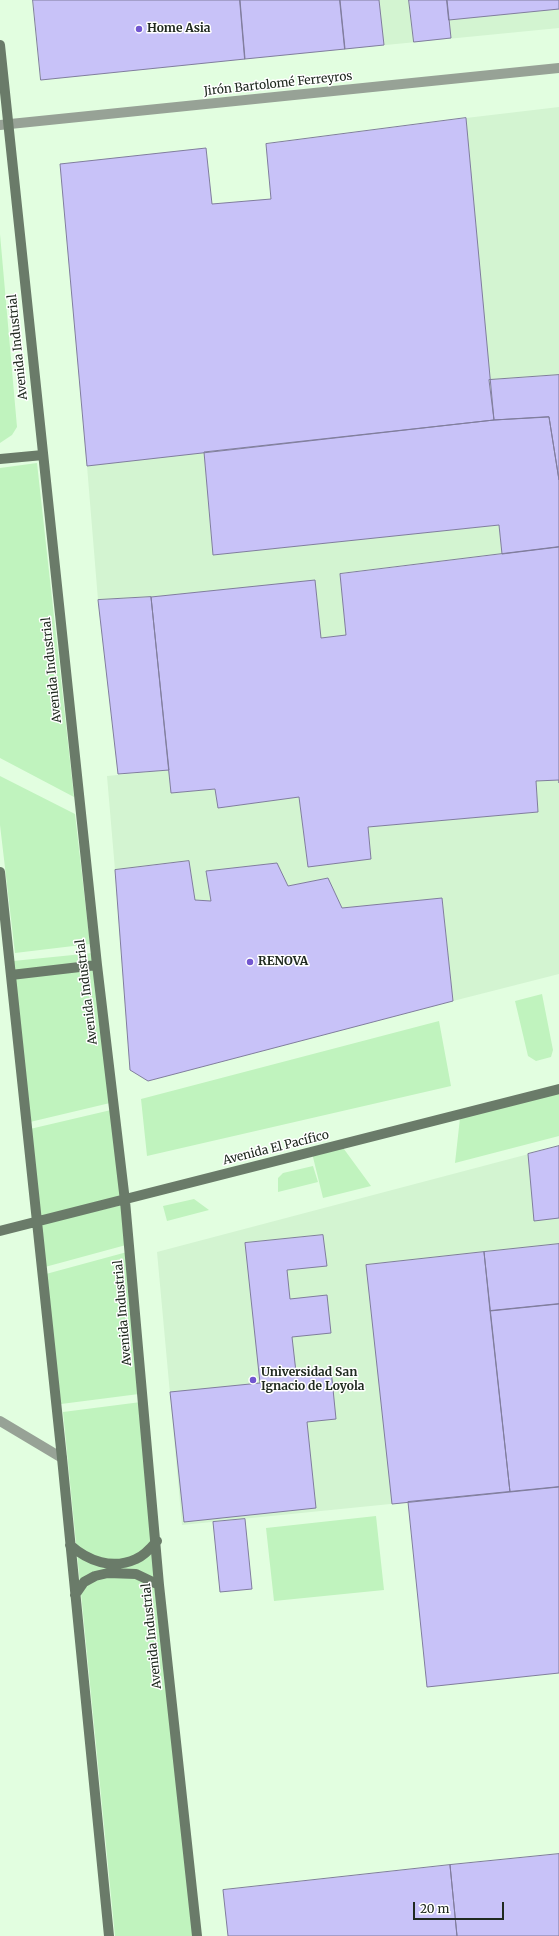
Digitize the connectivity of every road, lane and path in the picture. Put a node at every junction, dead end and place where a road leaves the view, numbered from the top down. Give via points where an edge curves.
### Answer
1 (0, 45) edge
2 (559, 68) edge
3 (4, 125) edge
4 (43, 455) junction
5 (0, 460) edge
6 (0, 872) edge
7 (97, 965) junction
8 (11, 974) junction
9 (559, 1089) edge
10 (125, 1200) junction
11 (37, 1222) junction
12 (0, 1231) edge
13 (0, 1421) edge
14 (62, 1458) junction
15 (157, 1541) junction
16 (70, 1545) junction
17 (159, 1585) junction
18 (75, 1595) junction
19 (110, 1936) edge
20 (197, 1936) edge

1 - 3 main road, Avenida Industrial
2 - 3 street, Jirón Bartolomé Ferreyros
3 - 4 main road, Avenida Industrial
4 - 5 main road
4 - 7 main road, Avenida Industrial
6 - 8 main road
7 - 8 main road
7 - 10 main road, Avenida Industrial
8 - 11 main road
9 - 10 main road, Avenida El Pacífico
10 - 11 main road, Avenida El Pacífico
10 - 15 main road, Avenida Industrial
11 - 12 main road, Avenida El Pacífico
11 - 14 main road
13 - 14 street
14 - 16 main road
15 - 16 main road via 136,1559 123,1563 91,1560
15 - 17 main road, Avenida Industrial
16 - 18 main road
17 - 18 main road via 136,1574 108,1574 95,1576 84,1582
17 - 20 main road, Avenida Industrial
18 - 19 main road

